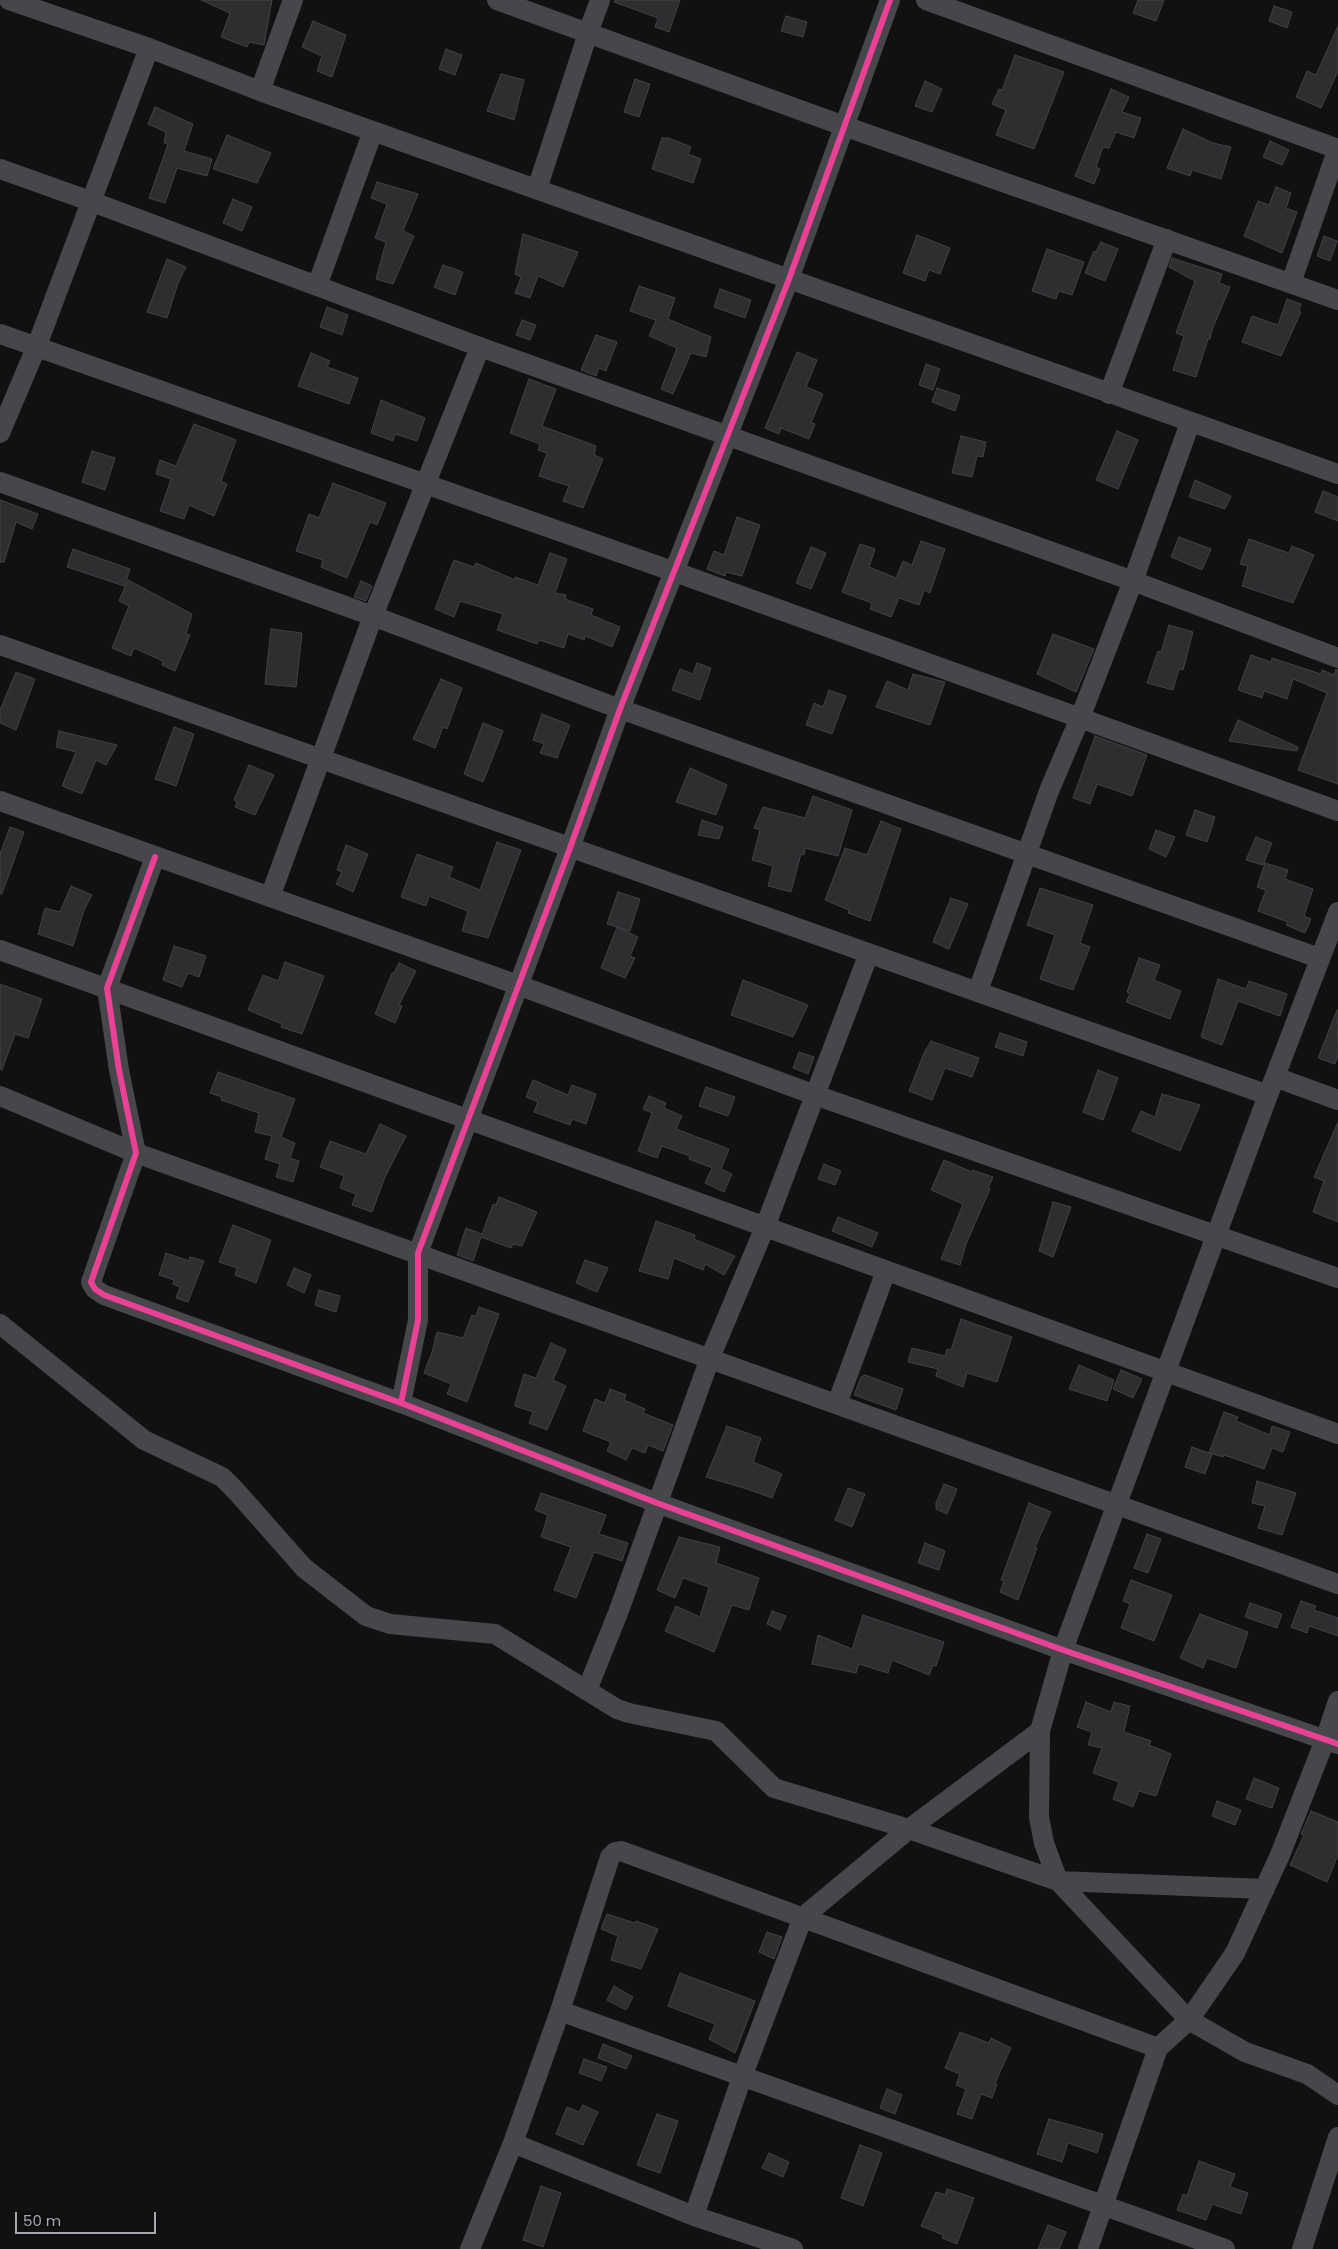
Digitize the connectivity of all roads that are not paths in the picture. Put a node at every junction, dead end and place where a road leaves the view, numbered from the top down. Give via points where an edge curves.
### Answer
1 (10, 0) edge
2 (293, 0) edge
3 (497, 0) edge
4 (600, 0) edge
5 (890, 0) edge
6 (926, 0) edge
7 (588, 32) junction
8 (149, 48) junction
9 (260, 91) junction
10 (844, 126) junction
11 (373, 131) junction
12 (1338, 148) edge
13 (0, 169) edge
14 (538, 189) junction
15 (90, 201) junction
16 (1167, 239) junction
17 (789, 279) junction
18 (1291, 283) junction
19 (317, 286) junction
20 (1338, 300) edge
21 (0, 334) edge
22 (480, 347) junction
23 (36, 348) junction
24 (1109, 394) junction
25 (1190, 423) junction
26 (0, 433) edge
27 (728, 436) junction
28 (1338, 474) edge
29 (0, 482) edge
30 (426, 484) junction
31 (675, 572) junction
32 (1133, 581) junction
33 (373, 616) junction
34 (0, 645) edge
35 (1338, 658) edge
36 (620, 710) junction
37 (1080, 718) junction
38 (320, 758) junction
39 (0, 801) edge
40 (1338, 811) edge
41 (570, 848) junction
42 (1026, 855) junction
43 (155, 857) junction
44 (270, 897) junction
45 (1338, 912) edge
46 (0, 950) edge
47 (869, 952) junction
48 (1319, 958) junction
49 (518, 985) junction
50 (107, 988) junction
51 (978, 991) junction
52 (1275, 1077) junction
53 (815, 1095) junction
54 (1268, 1095) junction
55 (0, 1096) edge
56 (1338, 1100) edge
57 (468, 1120) junction
58 (136, 1152) junction
59 (766, 1227) junction
60 (1217, 1235) junction
61 (418, 1253) junction
62 (886, 1271) junction
63 (1338, 1278) edge
64 (0, 1324) edge
65 (710, 1358) junction
66 (1166, 1371) junction
67 (401, 1403) junction
68 (837, 1404) junction
69 (1338, 1434) edge
70 (656, 1503) junction
71 (1118, 1504) junction
72 (1338, 1584) edge
73 (1063, 1650) junction
74 (587, 1690) junction
75 (1338, 1701) edge
76 (1040, 1731) junction
77 (1332, 1742) edge
78 (909, 1829) junction
79 (1058, 1881) junction
80 (1264, 1889) junction
81 (802, 1917) junction
82 (560, 2011) junction
83 (1188, 2020) junction
84 (1158, 2048) junction
85 (742, 2077) junction
86 (1338, 2095) edge
87 (1338, 2137) edge
88 (513, 2143) junction
89 (1103, 2206) junction
90 (694, 2216) junction
91 (470, 2249) edge
92 (793, 2249) edge
93 (1088, 2249) edge
94 (1225, 2249) edge
95 (1302, 2249) edge

1 - 8 street
2 - 9 street
3 - 7 street
4 - 7 street
5 - 10 street
6 - 12 street
7 - 10 street
7 - 14 street
8 - 9 street
8 - 15 street
9 - 11 street
10 - 16 street
10 - 17 street
11 - 14 street
11 - 19 street
12 - 18 street
13 - 15 street
14 - 17 street
15 - 19 street
15 - 23 street
16 - 18 street
16 - 24 street
17 - 24 street
17 - 27 street
18 - 20 street
19 - 22 street
21 - 23 street
22 - 27 street
22 - 30 street
23 - 26 street
23 - 30 street
24 - 25 street
25 - 28 street
25 - 32 street
27 - 31 street
27 - 32 street
29 - 33 street
30 - 31 street
30 - 33 street
31 - 36 street
31 - 37 street
32 - 35 street
32 - 37 street
33 - 36 street
33 - 38 street
34 - 38 street
36 - 41 street
36 - 42 street
37 - 40 street
37 - 42 street
38 - 41 street
38 - 44 street
39 - 43 street
41 - 47 street
41 - 49 street
42 - 48 street
42 - 51 street
43 - 44 street
43 - 50 street
44 - 49 street
45 - 48 street
46 - 50 street
47 - 51 street
47 - 53 street
48 - 52 street
49 - 53 street
49 - 57 street
50 - 57 street
50 - 58 street via 118,1070
51 - 54 street
52 - 54 street
52 - 56 street
53 - 59 street
53 - 60 street
54 - 60 street
55 - 58 street
57 - 59 street
57 - 61 street
58 - 61 street
58 - 67 street via 91,1282 95,1289
59 - 62 street
59 - 65 street
60 - 63 street
60 - 66 street
61 - 65 street
61 - 67 street via 418,1320
62 - 66 street
62 - 68 street
64 - 74 street via 144,1440 222,1477 304,1568 366,1616 390,1624 495,1634
65 - 68 street
65 - 70 street
66 - 69 street
66 - 71 street
67 - 70 street
68 - 71 street
70 - 73 street
70 - 74 street
71 - 72 street
71 - 73 street
73 - 76 street
73 - 77 street
74 - 78 street via 617,1709 716,1731 774,1788
75 - 77 street
76 - 78 street
76 - 79 street via 1039,1817
77 - 80 street
78 - 79 street
78 - 81 street
79 - 80 street
79 - 83 street
80 - 83 street via 1235,1953
81 - 82 street via 621,1851 615,1852 610,1857
81 - 84 street
81 - 85 street
82 - 85 street
82 - 88 street
83 - 84 street
83 - 86 street via 1246,2052 1308,2074
84 - 89 street
85 - 89 street
85 - 90 street
87 - 95 street
88 - 90 street
88 - 91 street
89 - 93 street
89 - 94 street
90 - 92 street

